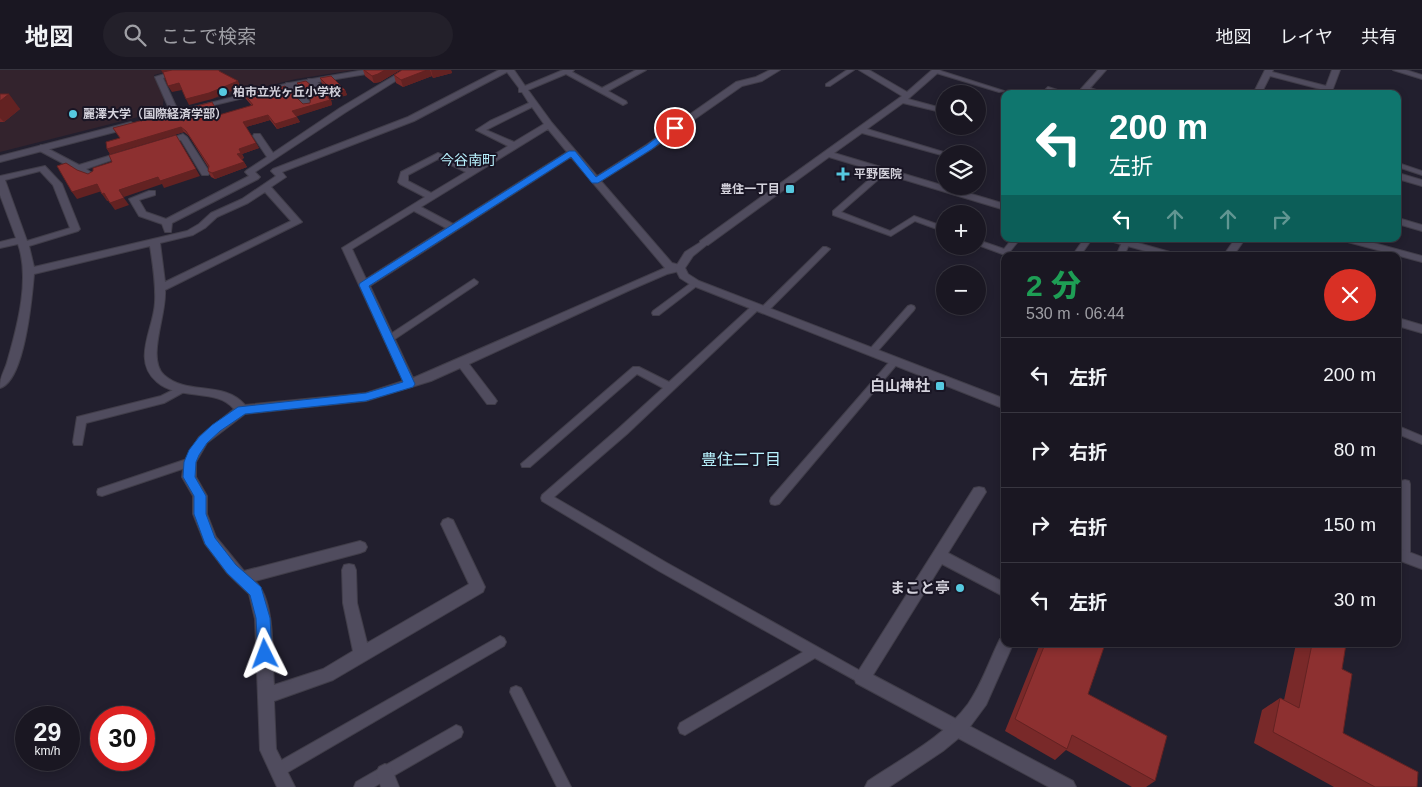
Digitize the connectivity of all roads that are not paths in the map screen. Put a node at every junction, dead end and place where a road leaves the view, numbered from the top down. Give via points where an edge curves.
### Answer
1 (181, 70) edge
2 (378, 70) edge
3 (408, 70) edge
4 (505, 70) edge
5 (510, 70) edge
6 (642, 70) edge
7 (776, 70) edge
8 (851, 70) edge
9 (863, 70) edge
10 (1102, 70) edge
11 (1336, 70) edge
12 (1397, 70) edge
13 (568, 71) edge
14 (936, 71) edge
15 (1268, 72) edge
16 (1422, 77) edge
17 (311, 81) junction
18 (289, 85) junction
19 (828, 85) dead end
20 (522, 90) junction
21 (1083, 90) edge
22 (1259, 90) edge
23 (1325, 90) edge
24 (1328, 90) edge
25 (603, 91) junction
26 (1001, 91) dead end
27 (326, 95) edge
28 (905, 98) junction
29 (623, 103) dead end
30 (533, 104) junction
31 (308, 105) edge
32 (193, 108) edge
33 (936, 108) edge
34 (184, 111) edge
35 (141, 122) edge
36 (549, 125) junction
37 (860, 130) junction
38 (257, 136) dead end
39 (155, 145) edge
40 (515, 146) junction
41 (41, 148) junction
42 (136, 151) edge
43 (936, 151) edge
44 (572, 153) junction
45 (828, 154) junction
46 (272, 158) junction
47 (0, 159) edge
48 (1401, 166) edge
49 (80, 168) junction
50 (472, 171) junction
51 (884, 171) junction
52 (205, 173) dead end
53 (1422, 173) edge
54 (92, 177) edge
55 (1401, 177) edge
56 (0, 179) edge
57 (595, 181) junction
58 (1422, 183) edge
59 (266, 187) junction
60 (152, 193) dead end
61 (432, 196) junction
62 (1001, 203) edge
63 (413, 207) junction
64 (10, 214) junction
65 (0, 216) edge
66 (167, 222) junction
67 (1401, 222) edge
68 (936, 227) edge
69 (453, 228) junction
70 (1422, 228) edge
71 (169, 238) junction
72 (154, 242) junction
73 (1013, 242) edge
74 (1126, 242) joint
75 (1139, 242) edge
76 (1359, 242) edge
77 (22, 243) junction
78 (0, 245) edge
79 (986, 245) edge
80 (826, 249) dead end
81 (1005, 252) edge
82 (1005, 252) edge
83 (1122, 252) edge
84 (1163, 252) edge
85 (1396, 252) edge
86 (1401, 253) edge
87 (1422, 259) edge
88 (680, 268) junction
89 (28, 272) junction
90 (474, 282) dead end
91 (695, 283) junction
92 (364, 285) junction
93 (159, 289) junction
94 (911, 308) dead end
95 (760, 309) junction
96 (656, 313) dead end
97 (1401, 323) edge
98 (1422, 329) edge
99 (389, 339) junction
100 (872, 352) junction
101 (894, 361) junction
102 (462, 362) junction
103 (6, 369) edge
104 (0, 384) edge
105 (410, 384) junction
106 (670, 387) junction
107 (182, 390) junction
108 (491, 401) dead end
109 (1001, 402) edge
110 (242, 410) junction
111 (1401, 431) edge
112 (1422, 440) edge
113 (78, 442) dead end
114 (190, 462) junction
115 (526, 464) dead end
116 (1405, 484) dead end
117 (102, 492) dead end
118 (979, 492) dead end
119 (775, 501) dead end
120 (448, 524) dead end
121 (360, 548) dead end
122 (939, 555) junction
123 (1401, 555) edge
124 (1422, 563) edge
125 (349, 570) dead end
126 (241, 578) junction
127 (1001, 588) edge
128 (500, 642) dead end
129 (1004, 647) edge
130 (814, 652) junction
131 (362, 655) junction
132 (862, 678) junction
133 (516, 692) dead end
134 (267, 695) junction
135 (685, 728) dead end
136 (957, 730) junction
137 (456, 732) dead end
138 (278, 770) junction
139 (387, 780) edge
140 (286, 787) edge
141 (361, 787) edge
142 (564, 787) edge
143 (874, 787) edge
144 (1067, 787) edge

1 - 34 street via 159,77 170,114
2 - 17 street
3 - 46 street
4 - 59 street via 411,119 276,170 282,177
5 - 20 street
6 - 25 street
7 - 57 street via 739,84
8 - 19 lane
9 - 28 street
10 - 21 street
11 - 24 street
12 - 16 street
13 - 20 street
13 - 25 street
14 - 26 lane
14 - 28 street
15 - 22 street
15 - 23 street
17 - 18 street
17 - 27 street
18 - 31 street
18 - 32 street
20 - 30 street
25 - 29 street
28 - 33 street
28 - 37 street
30 - 36 street
30 - 40 street via 480,130
35 - 41 street
36 - 40 street
36 - 44 street
37 - 43 street
37 - 45 street
38 - 46 street
39 - 52 street via 183,137
40 - 50 street
41 - 47 street
41 - 49 street
42 - 49 street
44 - 57 street
44 - 69 street
45 - 51 street
45 - 88 street via 704,242 689,254
46 - 66 street via 250,172 255,177
48 - 53 lane
49 - 54 street
50 - 61 street
50 - 61 street via 438,156 404,174 403,182
51 - 62 street
51 - 68 lane via 836,213 891,234 914,218
55 - 58 street
56 - 64 street
56 - 77 street via 42,168 57,184 76,229
57 - 88 street via 669,266
59 - 71 street via 214,215 190,233
59 - 93 street via 297,222
60 - 66 street via 134,199 142,214
61 - 63 street
63 - 69 street
63 - 92 street via 346,248
64 - 65 street
64 - 77 street
66 - 71 street
67 - 70 street
69 - 92 street
71 - 72 street
72 - 89 street
72 - 93 street
73 - 81 lane
74 - 75 street
74 - 83 lane
75 - 84 street
76 - 85 street
77 - 78 street
77 - 89 street via 29,261
79 - 82 lane
80 - 95 lane
86 - 87 street
88 - 91 street via 684,276
88 - 102 street via 626,288
89 - 103 street via 20,334
90 - 99 lane
91 - 95 street
91 - 96 lane
92 - 99 street
93 - 107 street via 160,307 152,334 150,357 163,381
94 - 100 lane
95 - 100 street
95 - 106 lane
97 - 98 street
99 - 105 street
100 - 101 street
101 - 109 street
101 - 119 lane
102 - 105 street
102 - 108 street
103 - 104 street via 7,377
105 - 110 street via 366,397
106 - 115 lane via 636,369
106 - 130 lane via 546,498
107 - 110 street via 232,398
107 - 113 lane via 164,399 81,420
110 - 114 street via 203,440
111 - 112 lane
114 - 117 lane
114 - 126 street via 189,477 200,496 200,514 210,540
116 - 123 lane
118 - 122 street
120 - 131 street via 478,587
121 - 126 street
122 - 127 street
122 - 132 street
123 - 124 street
125 - 131 street via 350,603
126 - 134 street via 256,592 263,618
128 - 138 lane
129 - 136 street via 978,702
130 - 132 lane
130 - 135 lane
131 - 134 street via 328,675
132 - 136 street
133 - 142 lane
134 - 138 street via 268,750
136 - 143 street
136 - 144 street
137 - 139 lane
138 - 140 street
139 - 141 lane

